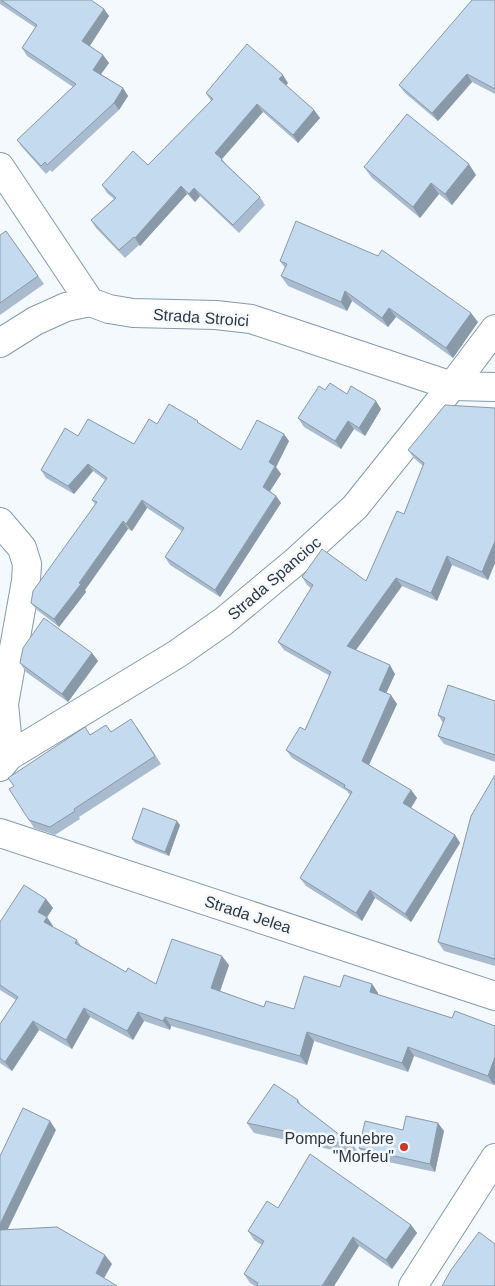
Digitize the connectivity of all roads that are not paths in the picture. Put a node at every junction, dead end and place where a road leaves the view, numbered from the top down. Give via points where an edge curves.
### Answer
1 (0, 166) edge
2 (90, 302) junction
3 (495, 329) edge
4 (0, 343) edge
5 (452, 386) junction
6 (495, 387) edge
7 (0, 522) edge
8 (5, 762) edge
9 (0, 833) edge
10 (495, 996) edge
11 (495, 1158) edge
12 (413, 1286) edge

1 - 2 street
2 - 4 street via 66,307 34,320
2 - 5 street, Strada Stroici via 133,313 251,319
3 - 5 street, Strada Spancioc
5 - 6 street, Strada Stroici
5 - 8 street, Strada Spancioc via 354,507 295,562 224,621
7 - 8 street via 22,548 27,564 4,704
9 - 10 street, Strada Jelea
11 - 12 street

